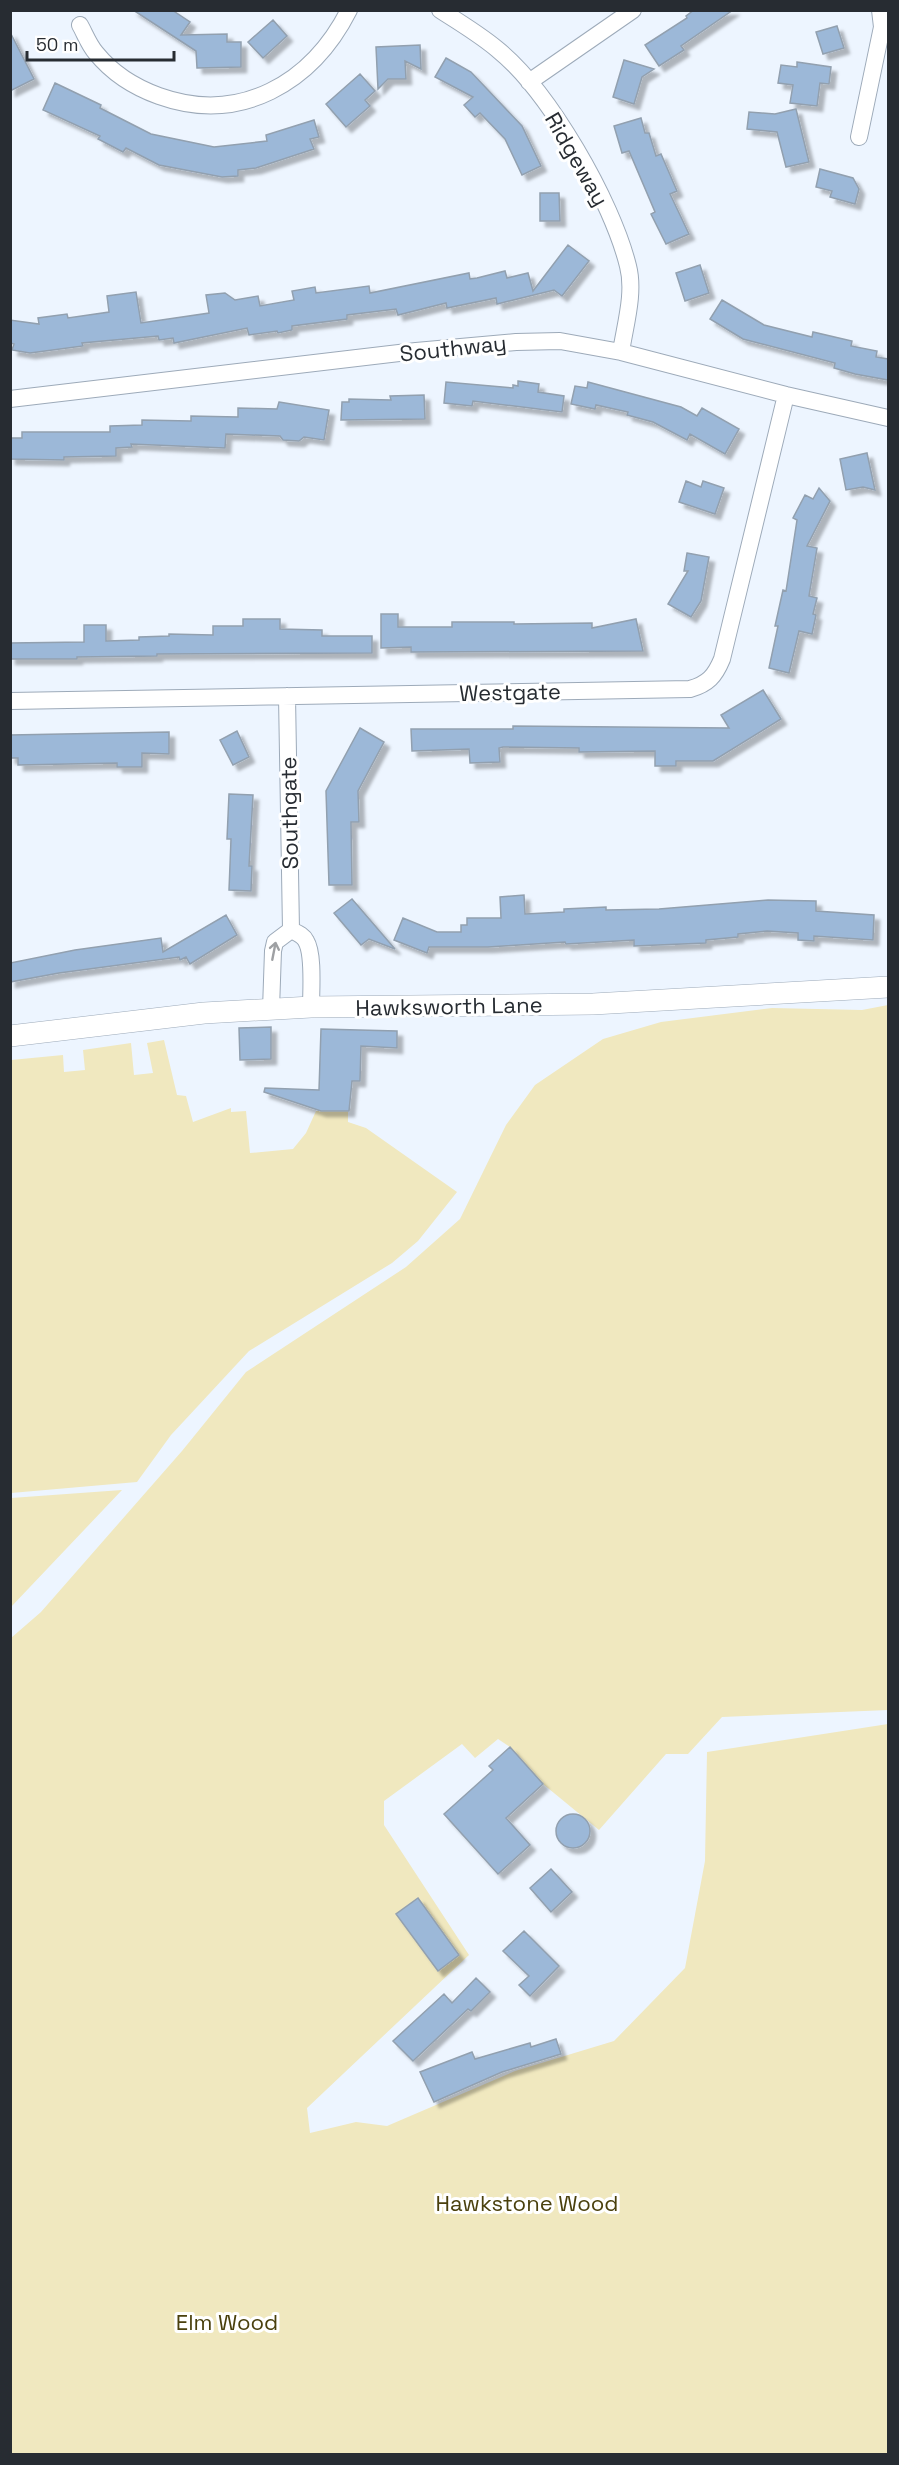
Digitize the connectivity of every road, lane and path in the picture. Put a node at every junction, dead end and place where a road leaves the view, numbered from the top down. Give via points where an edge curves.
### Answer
1 (349, 10) edge
2 (440, 10) edge
3 (633, 10) edge
4 (880, 10) edge
5 (80, 25) dead end
6 (529, 82) junction
7 (859, 137) dead end
8 (621, 352) junction
9 (786, 394) junction
10 (10, 399) edge
11 (888, 418) edge
12 (286, 696) junction
13 (10, 701) edge
14 (291, 930) junction
15 (888, 987) edge
16 (311, 1007) junction
17 (272, 1009) junction
18 (10, 1036) edge

1 - 5 street via 327,47 274,91 241,103 211,107 176,102 146,92 120,77 95,52
2 - 6 street, Ridgeway via 498,50
3 - 6 street
4 - 7 street via 882,27
6 - 8 street, Ridgeway via 587,168 628,267 630,289
8 - 9 street, Southway
8 - 10 street, Southway via 560,341 516,342
9 - 11 street, Southway
9 - 12 street, Westgate via 722,659 712,678 702,685 690,689
12 - 13 street, Westgate
12 - 14 street, Southgate
14 - 16 street via 301,934 310,951
17 -> 14 street via 275,942
15 - 16 street, Hawksworth Lane via 593,1004
16 - 17 street, Hawksworth Lane
17 - 18 street, Hawksworth Lane

